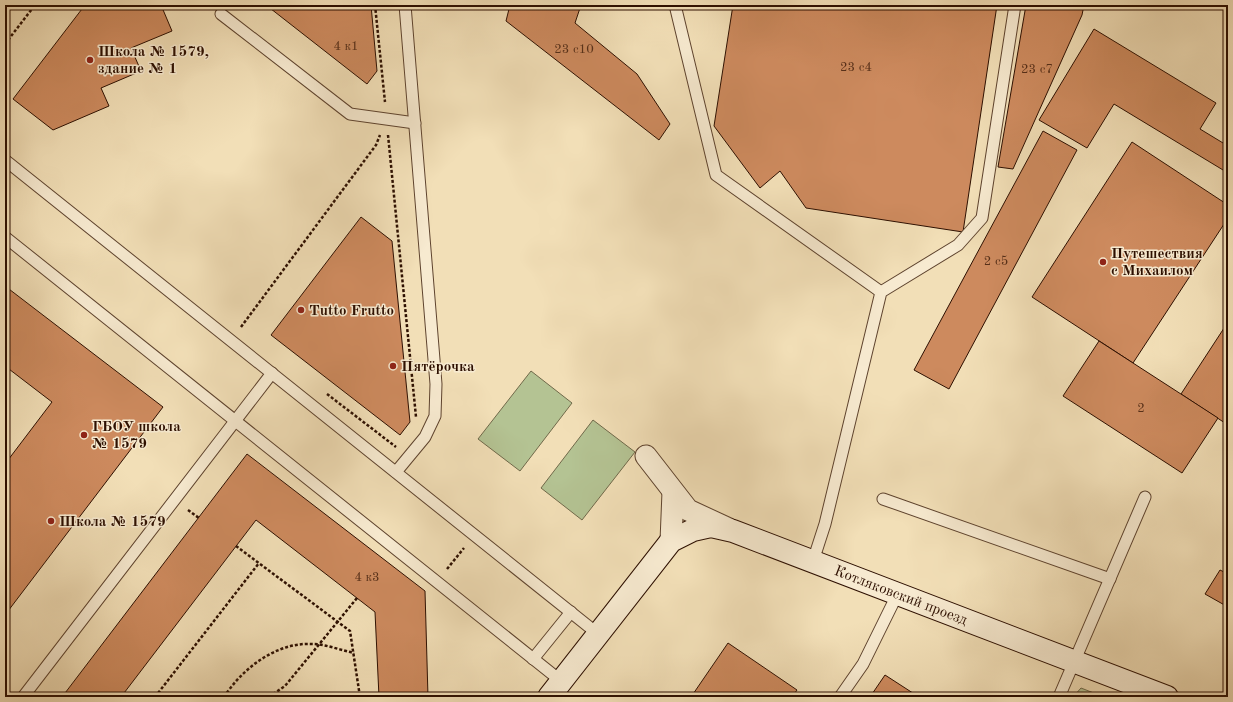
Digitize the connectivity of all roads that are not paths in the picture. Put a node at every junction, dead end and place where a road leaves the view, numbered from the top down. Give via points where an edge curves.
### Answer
1 (405, 5) edge
2 (674, 5) edge
3 (1015, 5) edge
4 (221, 14) dead end
5 (415, 123) junction
6 (5, 160) edge
7 (5, 236) edge
8 (881, 292) junction
9 (272, 373) junction
10 (234, 420) junction
11 (646, 456) dead end
12 (396, 472) junction
13 (673, 492) junction
14 (1145, 497) dead end
15 (883, 499) dead end
16 (733, 531) junction
17 (671, 541) junction
18 (813, 561) junction
19 (1110, 579) junction
20 (898, 593) junction
21 (571, 612) junction
22 (598, 634) junction
23 (533, 659) junction
24 (1075, 663) junction
25 (555, 689) edge
26 (23, 697) edge
27 (840, 697) edge
28 (1059, 697) edge
29 (1166, 697) edge

1 - 5 lane
2 - 8 lane via 716,175
3 - 8 lane via 982,218 958,245
4 - 5 lane via 350,114
5 - 12 lane via 436,384 435,416 426,437
6 - 9 lane
7 - 10 lane
8 - 18 lane via 825,524
9 - 10 lane
9 - 12 lane
10 - 23 lane
10 - 26 lane
11 - 13 street
12 - 21 lane
13 - 16 street via 688,510
13 - 17 street
14 - 19 lane
15 - 19 lane
16 - 17 street, Котляковский проезд via 711,526 693,530
16 - 18 street, Котляковский проезд
17 - 22 street, Котляковский проезд
18 - 20 street, Котляковский проезд
19 - 24 lane
20 - 24 street, Котляковский проезд
20 - 27 lane via 863,664
21 - 22 lane
21 - 23 lane
22 - 25 street, Котляковский проезд
23 - 25 lane
24 - 28 lane
24 - 29 street, Котляковский проезд

